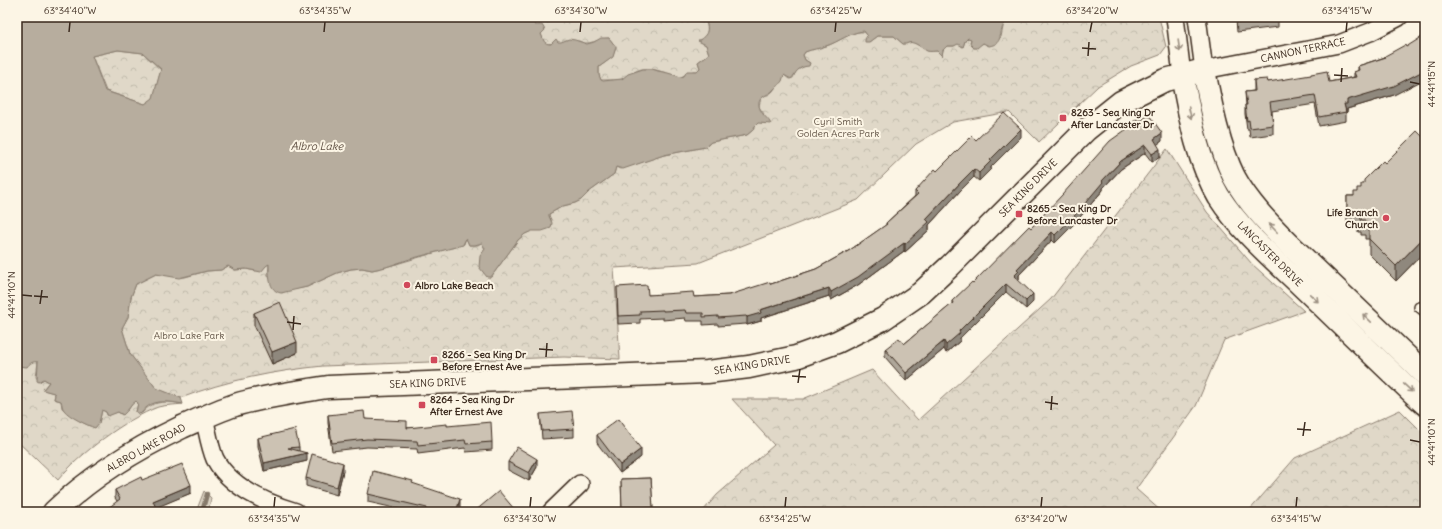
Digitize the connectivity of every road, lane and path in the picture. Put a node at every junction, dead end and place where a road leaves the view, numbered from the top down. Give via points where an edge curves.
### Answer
1 (1175, 17) edge
2 (1197, 17) edge
3 (1399, 17) edge
4 (1204, 70) junction
5 (1182, 75) junction
6 (1381, 347) junction
7 (1425, 374) edge
8 (1425, 404) edge
9 (204, 417) junction
10 (580, 484) dead end
11 (54, 512) edge
12 (296, 512) edge
13 (551, 512) edge

1 -> 5 street, LANCASTER DRIVE
2 - 4 street, LANCASTER DRIVE
3 - 4 street, CANNON TERRACE via 1339,44
4 - 5 street, SEA KING DRIVE
6 -> 4 street, LANCASTER DRIVE via 1269,224 1250,202 1234,177 1223,151
5 -> 6 street, LANCASTER DRIVE via 1199,152 1208,174 1234,218 1251,237
5 - 9 street, SEA KING DRIVE via 1165,80 1121,102 1086,130 921,293 883,319 837,342 796,357 749,367 707,372 328,387 235,405
6 - 7 street, LANCASTER DRIVE
6 -> 8 street, LANCASTER DRIVE
9 - 11 street, ALBRO LAKE ROAD via 137,450 101,472
9 - 12 street via 215,458 223,470 250,492
10 - 13 street

